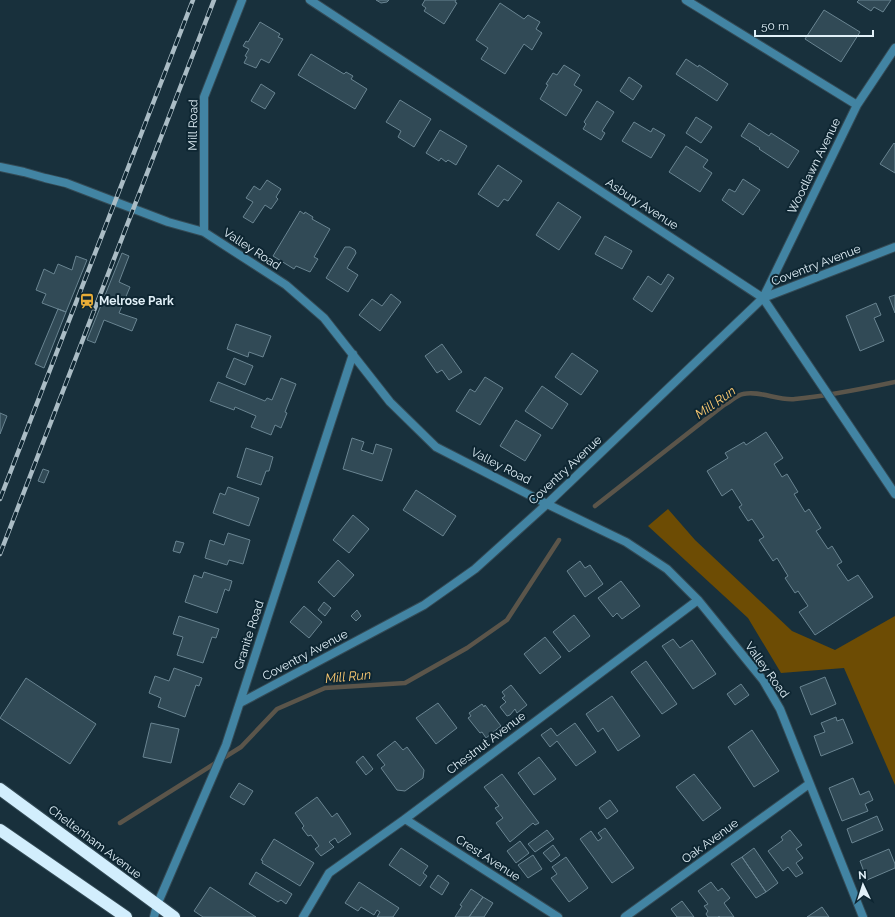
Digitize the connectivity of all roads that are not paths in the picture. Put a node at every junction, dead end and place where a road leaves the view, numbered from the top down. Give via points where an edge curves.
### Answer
1 (242, 0) edge
2 (310, 0) edge
3 (686, 0) edge
4 (895, 48) edge
5 (857, 105) junction
6 (0, 167) edge
7 (204, 232) junction
8 (895, 247) edge
9 (763, 298) junction
10 (353, 354) junction
11 (895, 494) edge
12 (548, 504) junction
13 (698, 600) junction
14 (240, 703) junction
15 (809, 784) junction
16 (0, 789) edge
17 (405, 819) junction
18 (0, 830) edge
19 (156, 911) edge
20 (126, 917) edge
21 (174, 917) edge
22 (303, 917) edge
23 (558, 917) edge
24 (625, 917) edge
25 (863, 917) edge

1 - 7 street, Mill Road via 204,97
2 - 9 street, Asbury Avenue
3 - 5 street
4 - 5 street, Woodlawn Avenue
5 - 9 street, Woodlawn Avenue
6 - 7 street, Valley Road via 66,183 168,222
7 - 10 street, Valley Road via 286,286 324,318
8 - 9 street, Coventry Avenue
9 - 11 street, Asbury Avenue
9 - 12 street, Coventry Avenue
10 - 12 street, Valley Road via 390,402 436,447
10 - 14 street, Granite Road
12 - 13 street, Valley Road via 626,542 650,557 667,569
12 - 14 street, Coventry Avenue via 475,569 424,605
13 - 15 street, Valley Road via 766,686 780,709
13 - 17 street, Chestnut Avenue
14 - 19 street, Granite Road via 216,770
15 - 24 street, Oak Avenue
15 - 25 street, Valley Road
16 - 19 highway, Cheltenham Avenue
17 - 22 street, Chestnut Avenue via 329,873
17 - 23 street, Crest Avenue
18 - 20 highway
19 - 21 highway, Cheltenham Avenue

